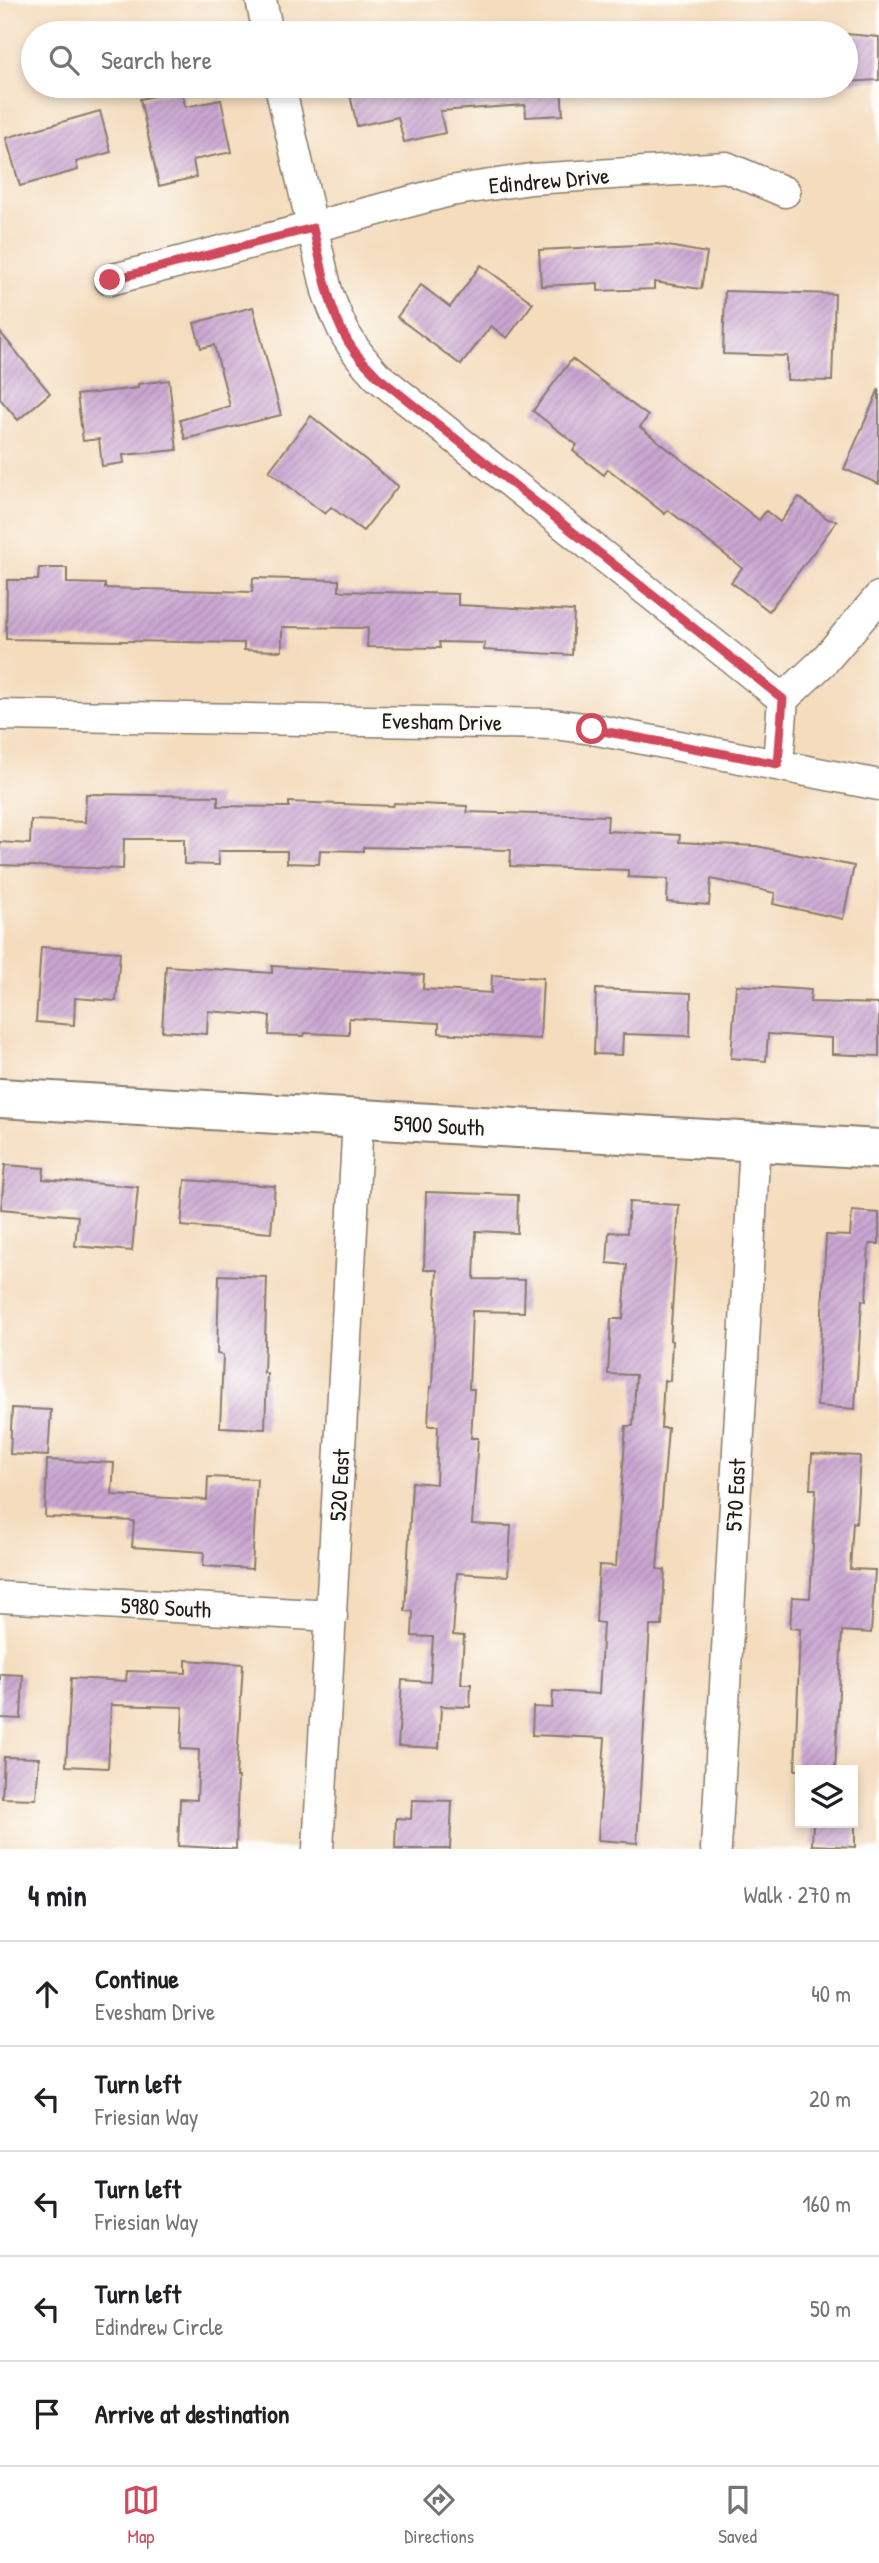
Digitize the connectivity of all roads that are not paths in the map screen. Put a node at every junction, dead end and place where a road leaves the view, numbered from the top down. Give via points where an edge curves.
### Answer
1 (261, 0) edge
2 (265, 21) edge
3 (283, 98) edge
4 (785, 192) dead end
5 (313, 228) junction
6 (110, 280) dead end
7 (879, 597) edge
8 (783, 699) junction
9 (0, 715) edge
10 (778, 764) junction
11 (879, 785) edge
12 (0, 1098) edge
13 (358, 1120) junction
14 (755, 1142) junction
15 (879, 1149) edge
16 (0, 1597) edge
17 (332, 1616) junction
18 (318, 1849) edge
19 (716, 1849) edge

1 - 2 street
3 - 5 street
4 - 5 street, Edindrew Drive via 726,167 531,179 450,191
5 - 6 street, Edindrew Drive
5 - 8 street via 339,323 355,352 377,376
7 - 8 street via 824,661
8 - 10 street
9 - 10 street, Evesham Drive via 554,724
10 - 11 street, Evesham Drive
12 - 13 main road, 5900 South
13 - 14 main road, 5900 South
13 - 17 street, 520 East
14 - 15 main road, 5900 South
14 - 19 street, 570 East
16 - 17 street, 5980 South
17 - 18 street, 520 East

